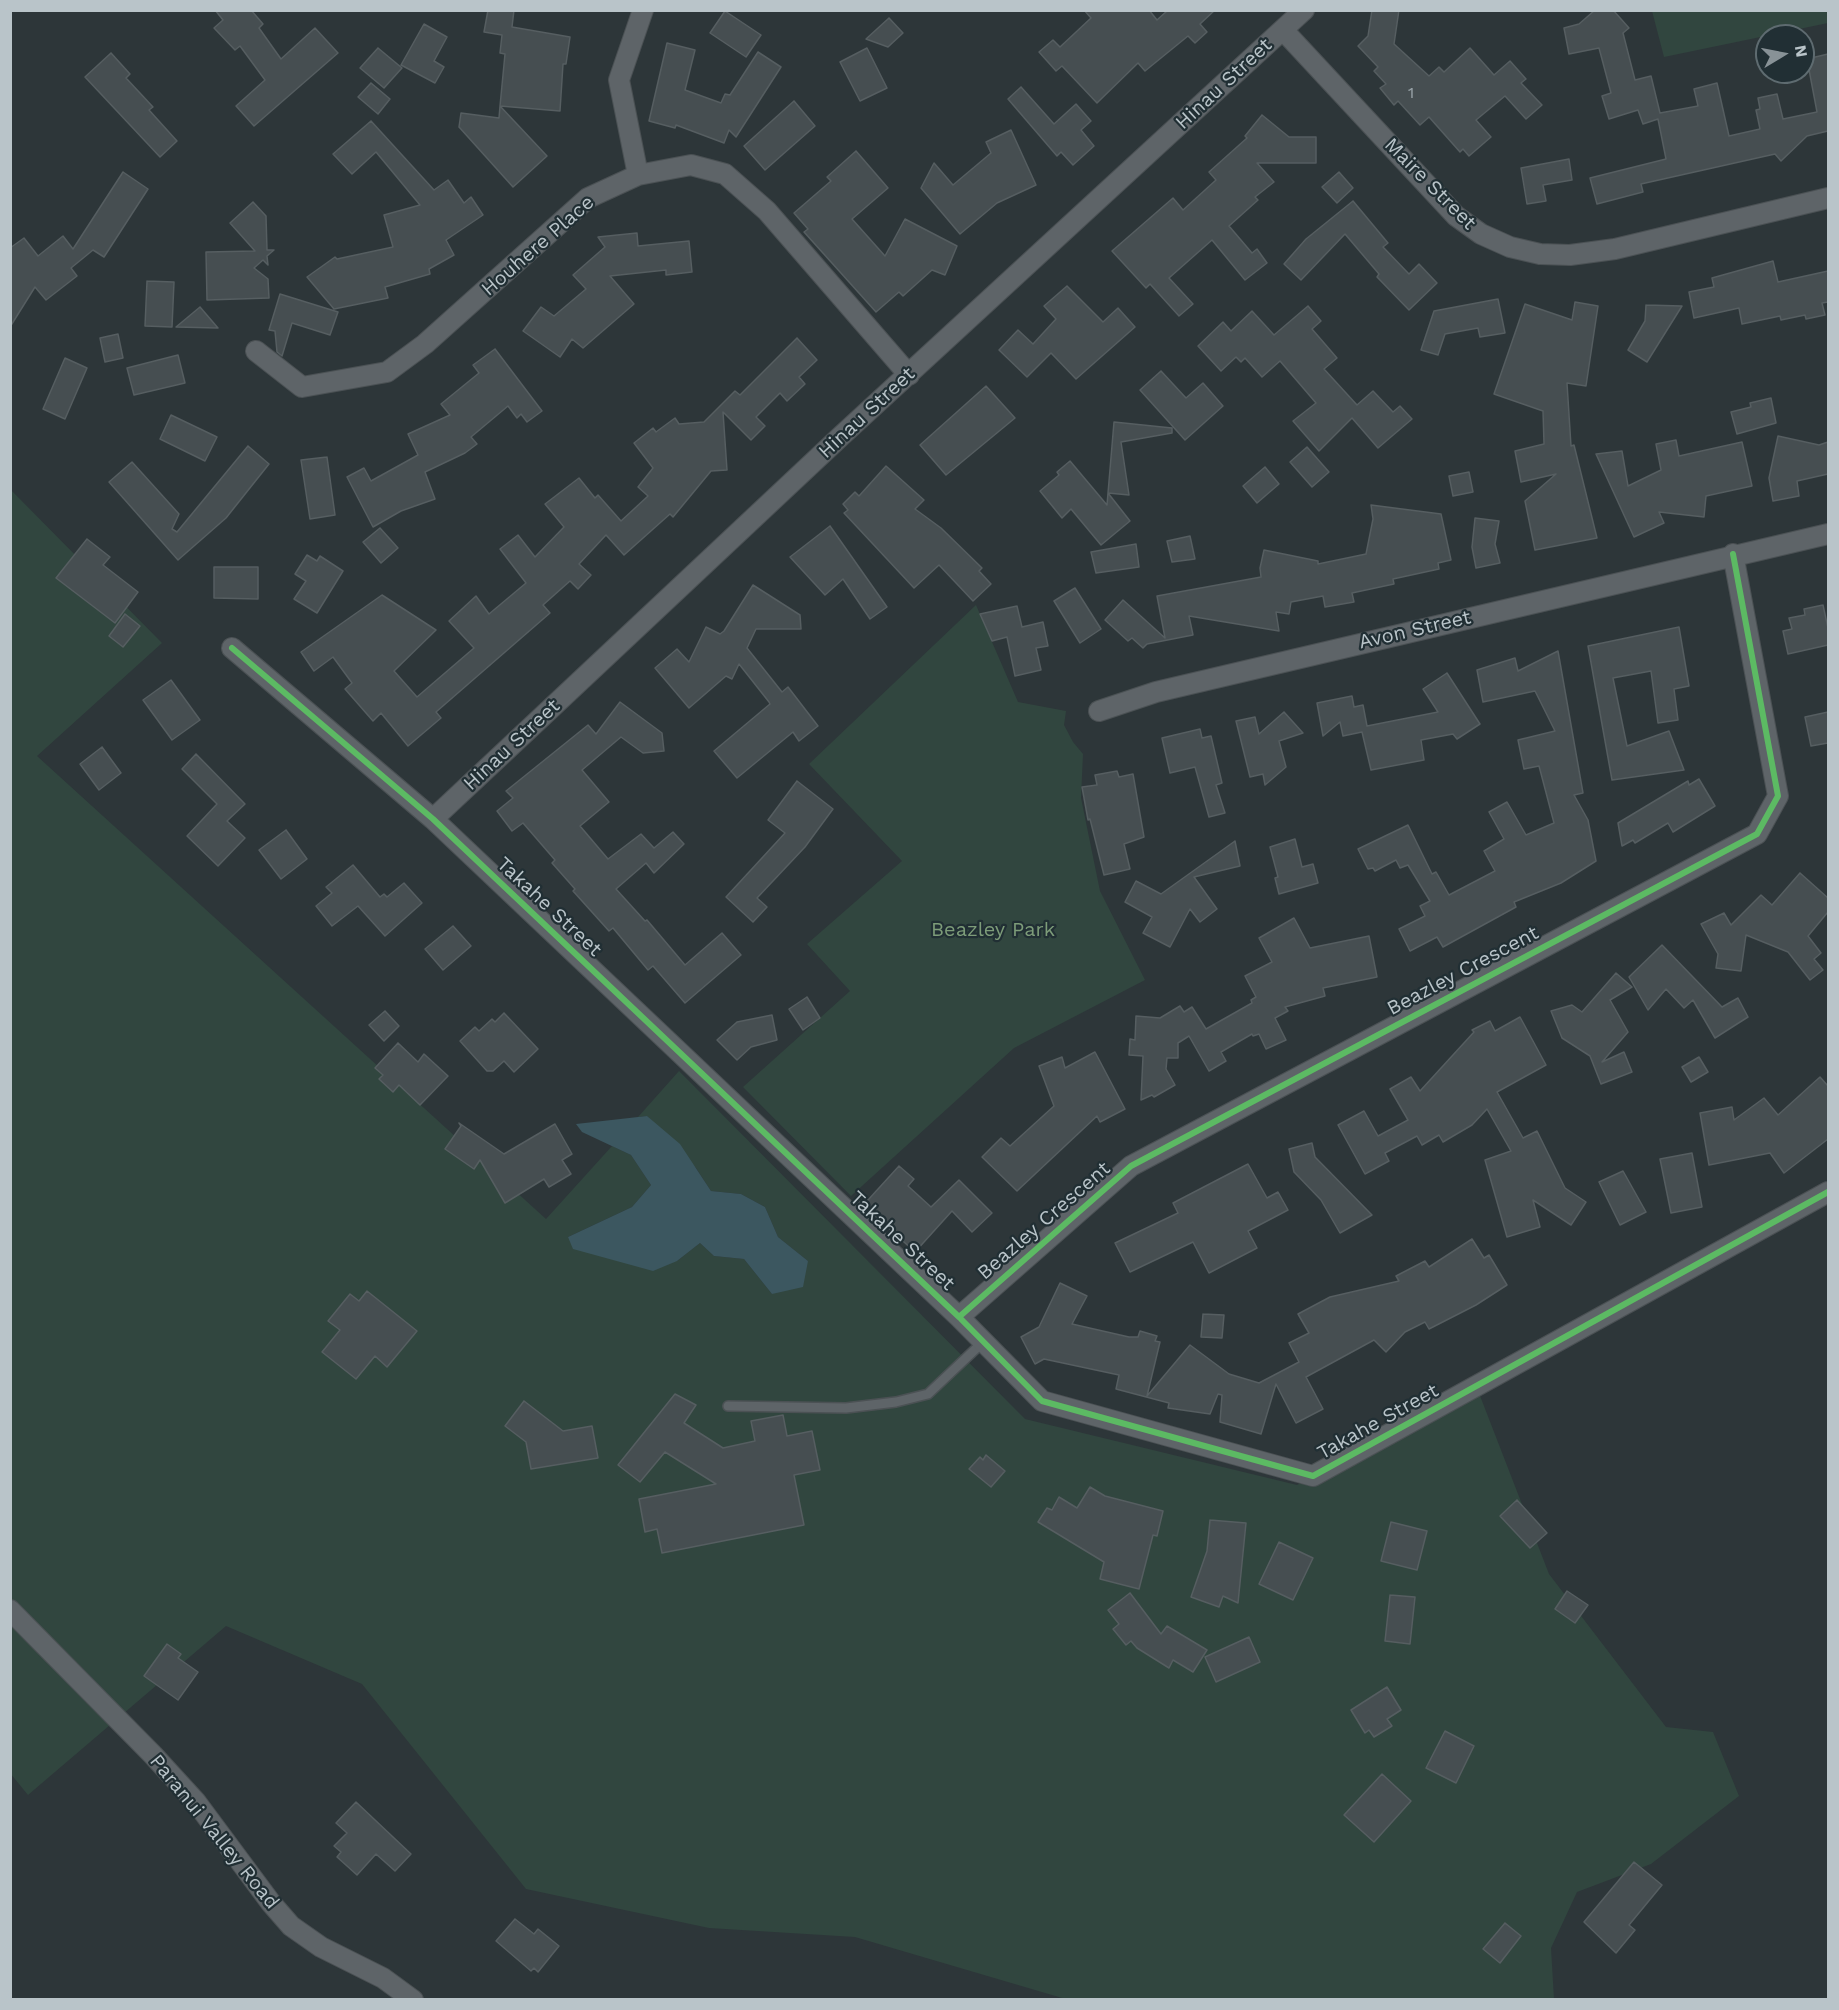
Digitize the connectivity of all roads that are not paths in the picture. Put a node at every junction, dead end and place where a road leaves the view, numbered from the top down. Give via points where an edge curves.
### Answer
1 (644, 10) edge
2 (1304, 10) edge
3 (1283, 30) junction
4 (638, 175) junction
5 (1828, 198) edge
6 (256, 351) dead end
7 (909, 375) junction
8 (1828, 534) edge
9 (1733, 555) junction
10 (232, 648) dead end
11 (1099, 711) dead end
12 (433, 819) junction
13 (1828, 1192) edge
14 (959, 1317) junction
15 (983, 1342) junction
16 (728, 1406) dead end
17 (10, 1610) edge
18 (413, 2000) edge

1 - 4 street via 619,80
2 - 3 street, Hinau Street
3 - 5 street, Maire Street via 1456,216 1481,234 1510,247 1570,255 1615,249
3 - 7 street, Hinau Street
4 - 6 street, Houhere Place via 588,198 425,344 387,372 302,387
4 - 7 street, Houhere Place via 691,165 725,174 767,211
7 - 12 street, Hinau Street
8 - 9 street
9 - 11 street, Avon Street via 1156,692
9 - 14 street, Beazley Crescent via 1778,796 1757,834 1131,1166
10 - 12 street, Takahe Street
12 - 14 street, Takahe Street
13 - 15 street, Takahe Street via 1313,1476 1042,1401
14 - 15 street, Takahe Street
15 - 16 lane via 928,1394 846,1408
17 - 18 street, Paranui Valley Road via 196,1802 291,1926 321,1947 383,1978

